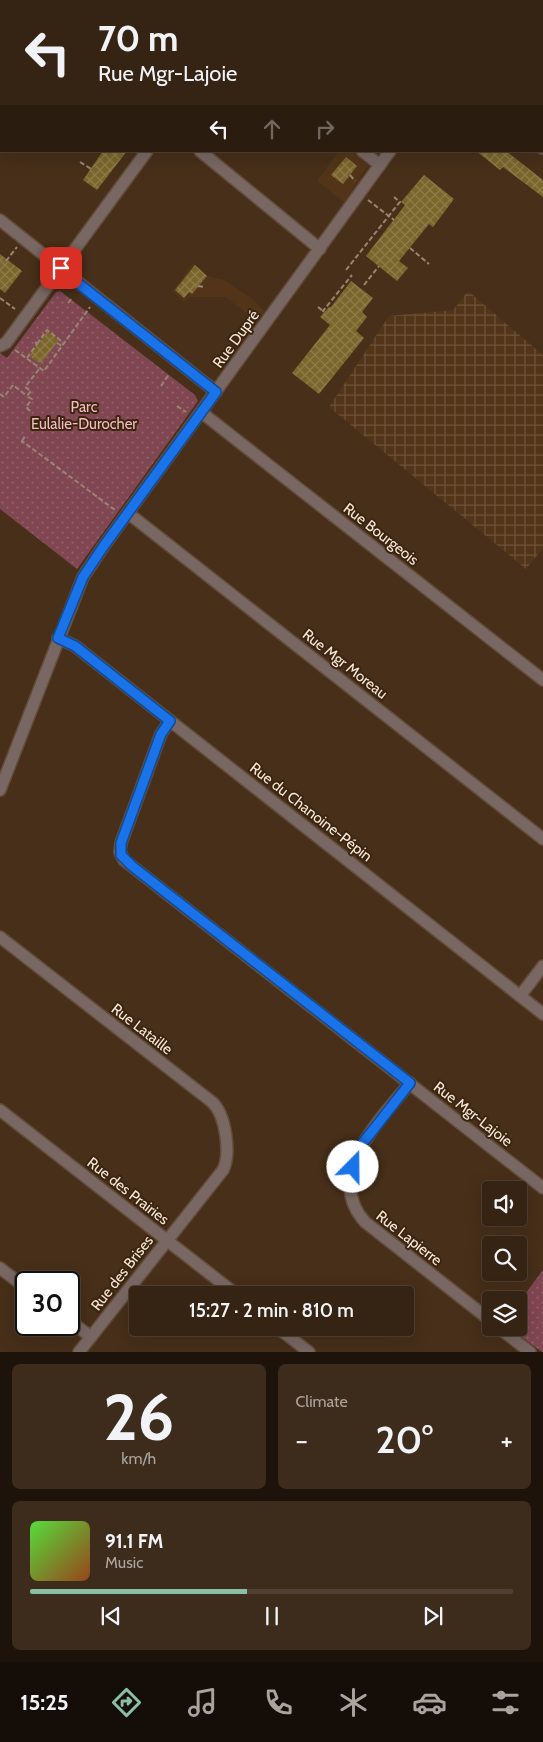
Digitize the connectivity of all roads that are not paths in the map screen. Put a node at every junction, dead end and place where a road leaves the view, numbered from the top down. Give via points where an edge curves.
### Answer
1 (146, 152) edge
2 (201, 152) edge
3 (363, 152) edge
4 (389, 152) edge
5 (380, 165) junction
6 (0, 220) edge
7 (320, 249) junction
8 (61, 268) junction
9 (0, 346) edge
10 (216, 392) junction
11 (196, 413) junction
12 (124, 513) junction
13 (58, 638) junction
14 (543, 680) edge
15 (170, 721) junction
16 (0, 790) edge
17 (543, 839) edge
18 (0, 937) edge
19 (543, 966) edge
20 (520, 996) junction
21 (543, 1014) edge
22 (410, 1083) junction
23 (0, 1110) edge
24 (224, 1166) joint
25 (543, 1188) edge
26 (167, 1240) junction
27 (0, 1268) edge
28 (15, 1280) edge
29 (226, 1286) edge
30 (482, 1315) edge
31 (80, 1328) edge
32 (91, 1336) junction
33 (289, 1336) edge
34 (509, 1336) edge
35 (79, 1352) edge
36 (310, 1352) edge
37 (530, 1352) edge

1 - 8 street
2 - 7 street
3 - 5 street
4 - 5 street, Rue Dupré
5 - 7 street, Rue Dupré
6 - 8 street
7 - 10 street, Rue Dupré
8 - 9 street via 6,343
8 - 10 street
10 - 11 street, Rue Dupré
11 - 12 street, Rue Dupré
11 - 14 street, Rue Bourgeois
12 - 13 street, Rue Dupré via 83,577
12 - 17 street, Rue Mgr Moreau
13 - 15 street, Rue du Chanoine-Pépin via 75,646
13 - 16 street, Rue Dupré
15 - 20 street, Rue du Chanoine-Pépin
15 - 22 street, Rue Mgr-Lajoie via 161,734 121,843 122,858
18 - 24 street, Rue Lataille via 215,1105 223,1120 227,1150
19 - 20 street
20 - 21 street, Rue du Chanoine-Pépin
22 - 25 street, Rue Mgr-Lajoie
22 - 30 street, Rue Lapierre via 359,1149 352,1173 354,1205 365,1222
23 - 26 street, Rue des Prairies
24 - 26 street, Rue des Brises
26 - 29 street, Rue des Prairies
26 - 32 street, Rue des Brises
27 - 28 street
31 - 32 street
32 - 35 street, Rue des Brises
33 - 36 street
34 - 37 street

